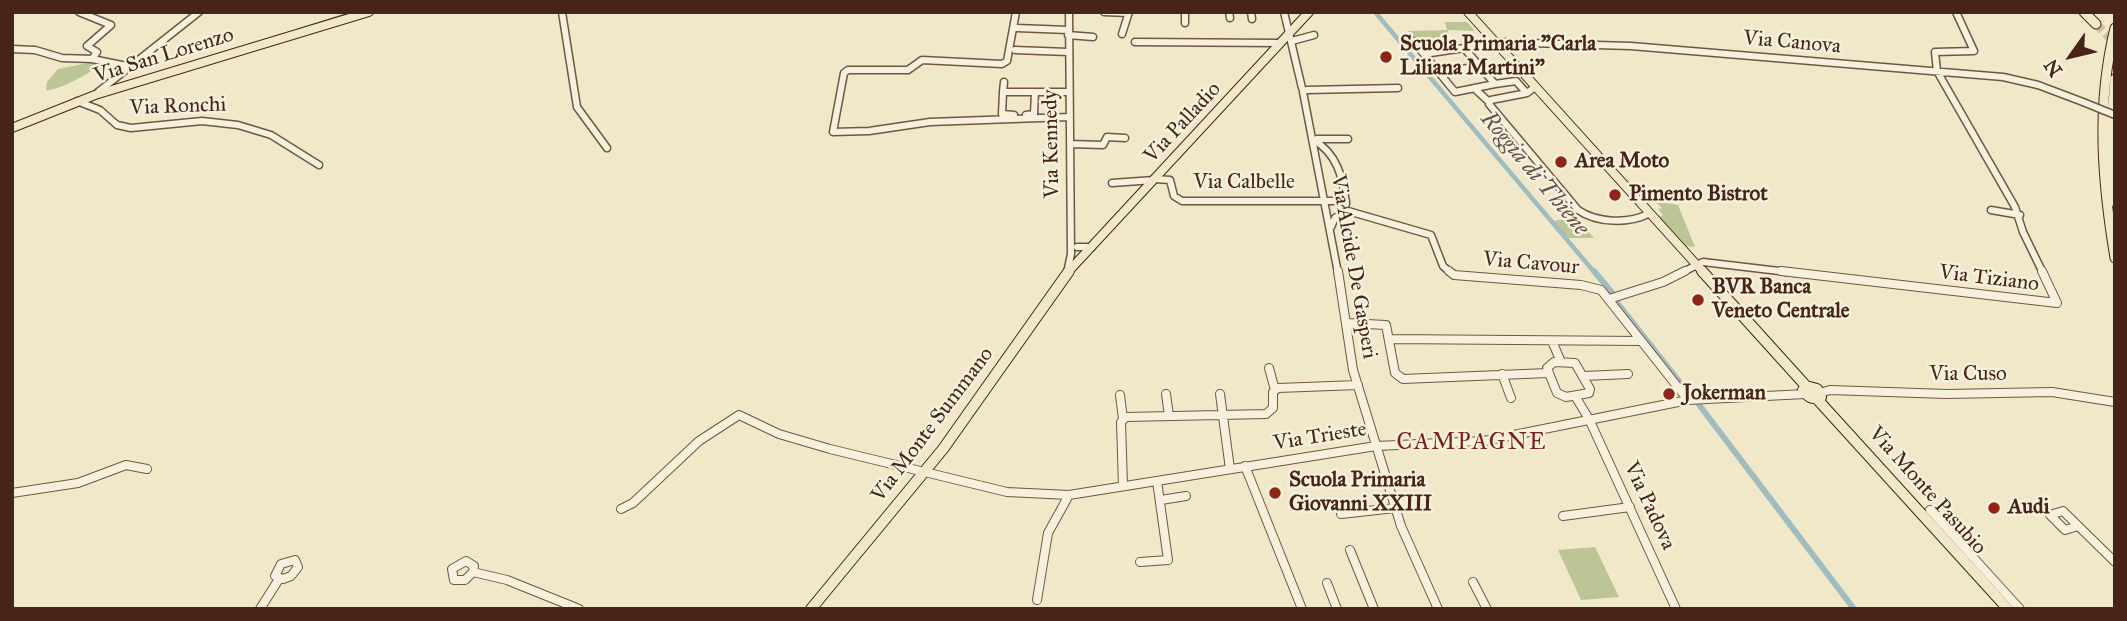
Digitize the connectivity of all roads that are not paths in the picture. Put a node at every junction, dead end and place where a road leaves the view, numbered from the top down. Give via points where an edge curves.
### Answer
1 (79, 12) edge
2 (199, 12) edge
3 (369, 12) edge
4 (562, 12) edge
5 (1016, 12) edge
6 (1069, 12) edge
7 (1104, 12) edge
8 (1185, 12) edge
9 (1284, 12) edge
10 (1309, 12) edge
11 (1468, 12) edge
12 (1956, 12) edge
13 (2084, 12) edge
14 (1129, 13) edge
15 (1185, 23) dead end
16 (2096, 24) tunnel mouth
17 (1017, 28) dead end
18 (2115, 28) edge
19 (1068, 33) junction
20 (1122, 34) dead end
21 (1314, 35) dead end
22 (1093, 37) dead end
23 (1291, 37) junction
24 (1413, 41) dead end
25 (1135, 42) dead end
26 (1494, 42) junction
27 (1281, 43) junction
28 (12, 49) edge
29 (1015, 50) dead end
30 (1068, 52) junction
31 (1424, 54) junction
32 (92, 59) junction
33 (1479, 66) junction
34 (130, 68) junction
35 (1937, 71) junction
36 (1439, 73) junction
37 (115, 79) junction
38 (2115, 79) edge
39 (1004, 82) dead end
40 (1495, 84) junction
41 (121, 87) junction
42 (1535, 87) junction
43 (1398, 88) dead end
44 (1475, 88) junction
45 (1304, 90) junction
46 (1003, 92) junction
47 (1035, 92) junction
48 (1068, 92) junction
49 (1525, 92) junction
50 (95, 95) junction
51 (1542, 95) junction
52 (76, 101) junction
53 (1489, 102) junction
54 (2115, 115) edge
55 (1068, 117) junction
56 (12, 128) edge
57 (1125, 138) dead end
58 (1313, 139) junction
59 (1348, 139) dead end
60 (1070, 145) junction
61 (607, 148) dead end
62 (319, 165) dead end
63 (1154, 180) junction
64 (1112, 183) dead end
65 (1324, 200) junction
66 (1346, 201) junction
67 (2115, 202) edge
68 (1991, 210) dead end
69 (1348, 211) junction
70 (2020, 215) junction
71 (1644, 216) junction
72 (1331, 227) junction
73 (1071, 241) junction
74 (1077, 247) junction
75 (1092, 247) junction
76 (1071, 254) junction
77 (2115, 258) edge
78 (1081, 259) junction
79 (1696, 264) junction
80 (1066, 274) junction
81 (1609, 299) junction
82 (1346, 323) junction
83 (1389, 339) junction
84 (1552, 341) junction
85 (1640, 341) junction
86 (1561, 362) junction
87 (1269, 368) dead end
88 (1548, 373) junction
89 (1502, 374) junction
90 (1628, 374) dead end
91 (1397, 376) junction
92 (1584, 376) junction
93 (1358, 384) junction
94 (1396, 387) dead end
95 (1275, 390) junction
96 (1806, 390) junction
97 (1121, 394) dead end
98 (1167, 394) dead end
99 (1220, 394) dead end
100 (1576, 396) junction
101 (1819, 396) junction
102 (1511, 398) dead end
103 (1688, 400) junction
104 (2115, 402) edge
105 (1223, 415) junction
106 (1169, 416) junction
107 (1123, 419) junction
108 (1589, 419) junction
109 (1376, 446) junction
110 (1245, 466) junction
111 (147, 469) dead end
112 (1230, 469) junction
113 (925, 472) junction
114 (1157, 481) junction
115 (1123, 486) junction
116 (12, 493) edge
117 (1069, 495) junction
118 (1186, 496) dead end
119 (1161, 500) junction
120 (1630, 507) junction
121 (621, 509) dead end
122 (1395, 509) junction
123 (1930, 510) dead end
124 (1341, 514) dead end
125 (1563, 516) dead end
126 (2078, 526) dead end
127 (1350, 550) dead end
128 (1140, 562) dead end
129 (2115, 562) edge
130 (473, 572) dead end
131 (279, 579) dead end
132 (1473, 582) dead end
133 (1327, 583) dead end
134 (1037, 600) dead end
135 (260, 609) edge
136 (579, 609) edge
137 (811, 609) edge
138 (1301, 609) edge
139 (1337, 609) edge
140 (1374, 609) edge
141 (1438, 609) edge
142 (1487, 609) edge
143 (1676, 609) edge
144 (2008, 609) edge
145 (2020, 609) edge

1 - 32 street via 111,25 87,46 97,52
2 - 34 street
3 - 41 main road, Via San Lorenzo
4 - 61 street via 577,107
5 - 55 street via 1007,61 1002,64 922,60 908,70 848,69 833,132 930,122
6 - 19 street, Via Kennedy
7 - 14 street
8 - 15 street
9 - 23 street, Via Alcide De Gasperi
10 - 23 main road, Via Palladio
11 - 26 main road, Via Monte Pasubio
12 - 35 street via 1974,51 1935,52
13 - 16 highway
14 - 20 street
17 - 19 street
18 - 77 highway via 2100,144
19 - 22 street
19 - 30 street, Via Kennedy
21 - 23 street
23 - 27 main road, Via Palladio
23 - 45 street, Via Alcide De Gasperi
24 - 31 street
25 - 27 street
26 - 35 street, Via Canova via 1631,46
26 - 42 main road, Via Monte Pasubio
27 - 63 main road, Via Palladio
28 - 32 street
29 - 30 street
30 - 48 street, Via Kennedy
31 - 33 street via 1464,48
31 - 36 street
32 - 34 street
33 - 36 street
33 - 40 street
34 - 37 street
34 - 41 street
35 - 54 street, Via Canova, bridge via 2023,80
35 - 70 street, Via Tiziano
36 - 44 street via 1455,92
37 - 41 street via 111,85
37 - 50 street
38 - 67 highway via 2110,147
39 - 46 street
40 - 44 street
40 - 49 street via 1516,81
41 - 50 main road, Via San Lorenzo
42 - 49 street
42 - 51 main road, Via Monte Pasubio
43 - 45 street
44 - 53 street
45 - 58 street, Via Alcide De Gasperi
46 - 47 street
46 - 47 street via 1002,114 1010,115 1034,114
47 - 48 street
48 - 55 street, Via Kennedy
49 - 51 street
49 - 53 street
50 - 52 main road, Via San Lorenzo
51 - 71 main road, Via Monte Pasubio
52 - 56 main road, Via San Lorenzo
52 - 62 street, Via Ronchi via 123,127 238,122 280,139
53 - 71 street via 1584,216
55 - 60 street, Via Kennedy
57 - 60 street via 1107,137 1103,145
58 - 59 street
58 - 65 street, Via Alcide De Gasperi
58 - 66 street via 1335,160
60 - 73 street, Via Kennedy
63 - 64 street
63 - 65 street, Via Calbelle via 1170,180 1174,196 1182,201
63 - 75 main road, Via Palladio
65 - 66 street, Via Calbelle
65 - 72 street, Via Alcide De Gasperi
66 - 69 street
68 - 70 street
69 - 72 street via 1335,218
69 - 81 street, Via Cavour via 1431,235 1448,274 1588,286
70 - 79 street, Via Tiziano via 2023,232 2057,303
71 - 79 main road, Via Monte Pasubio via 1658,224
72 - 82 street, Via Alcide De Gasperi
73 - 74 street
73 - 76 street, Via Kennedy
74 - 75 street
74 - 78 street
75 - 78 main road, Via Palladio
76 - 78 street
76 - 80 street, Via Kennedy
78 - 80 main road, Via Monte Summano
79 - 81 street via 1663,282
79 - 96 main road, Via Monte Pasubio
80 - 113 main road, Via Monte Summano
81 - 85 street, Via Cavour
82 - 83 street via 1386,325
82 - 93 street, Via Alcide De Gasperi
83 - 84 street
83 - 91 street
84 - 85 street
84 - 86 street
85 - 103 street, Via Cavour
86 - 88 street via 1548,364
86 - 92 street via 1575,363
87 - 95 street
88 - 89 street
88 - 100 street via 1557,393
89 - 91 street
89 - 102 street
90 - 92 street
91 - 94 street
92 - 100 street via 1589,393
93 - 95 street
93 - 109 street, Via Alcide De Gasperi
95 - 105 street via 1275,405 1266,414
96 - 101 main road, Via Monte Pasubio via 1814,388
96 - 103 street, Via Trieste
97 - 107 street
98 - 106 street
99 - 105 street
100 - 108 street, Via Padova
101 - 104 street, Via Cuso via 1830,390 2052,392
101 - 144 main road, Via Monte Pasubio
103 - 108 street, Via Trieste
105 - 106 street
105 - 112 street
106 - 107 street
107 - 115 street
108 - 109 street, Via Trieste via 1484,440
108 - 120 street, Via Padova
109 - 110 street, Via Trieste
109 - 122 street, Via Alcide De Gasperi
110 - 112 street, Via Trieste
110 - 138 street
111 - 116 street via 126,465 78,482
112 - 114 street, Via Trieste
113 - 117 street, Via Trieste via 1007,492
113 - 121 street, Via Trieste via 792,438 739,415 705,434 633,503
113 - 137 main road, Via Monte Summano
114 - 115 street, Via Trieste
114 - 119 street
115 - 117 street, Via Trieste
117 - 134 street via 1044,539
118 - 119 street
119 - 128 street via 1168,560
120 - 125 street
120 - 143 street, Via Padova
122 - 124 street
122 - 141 street, Via Alcide De Gasperi
123 - 145 street, Via Monte Pasubio
126 - 129 street
127 - 140 street
130 - 136 street via 507,580
131 - 135 street
132 - 142 street
133 - 139 street

